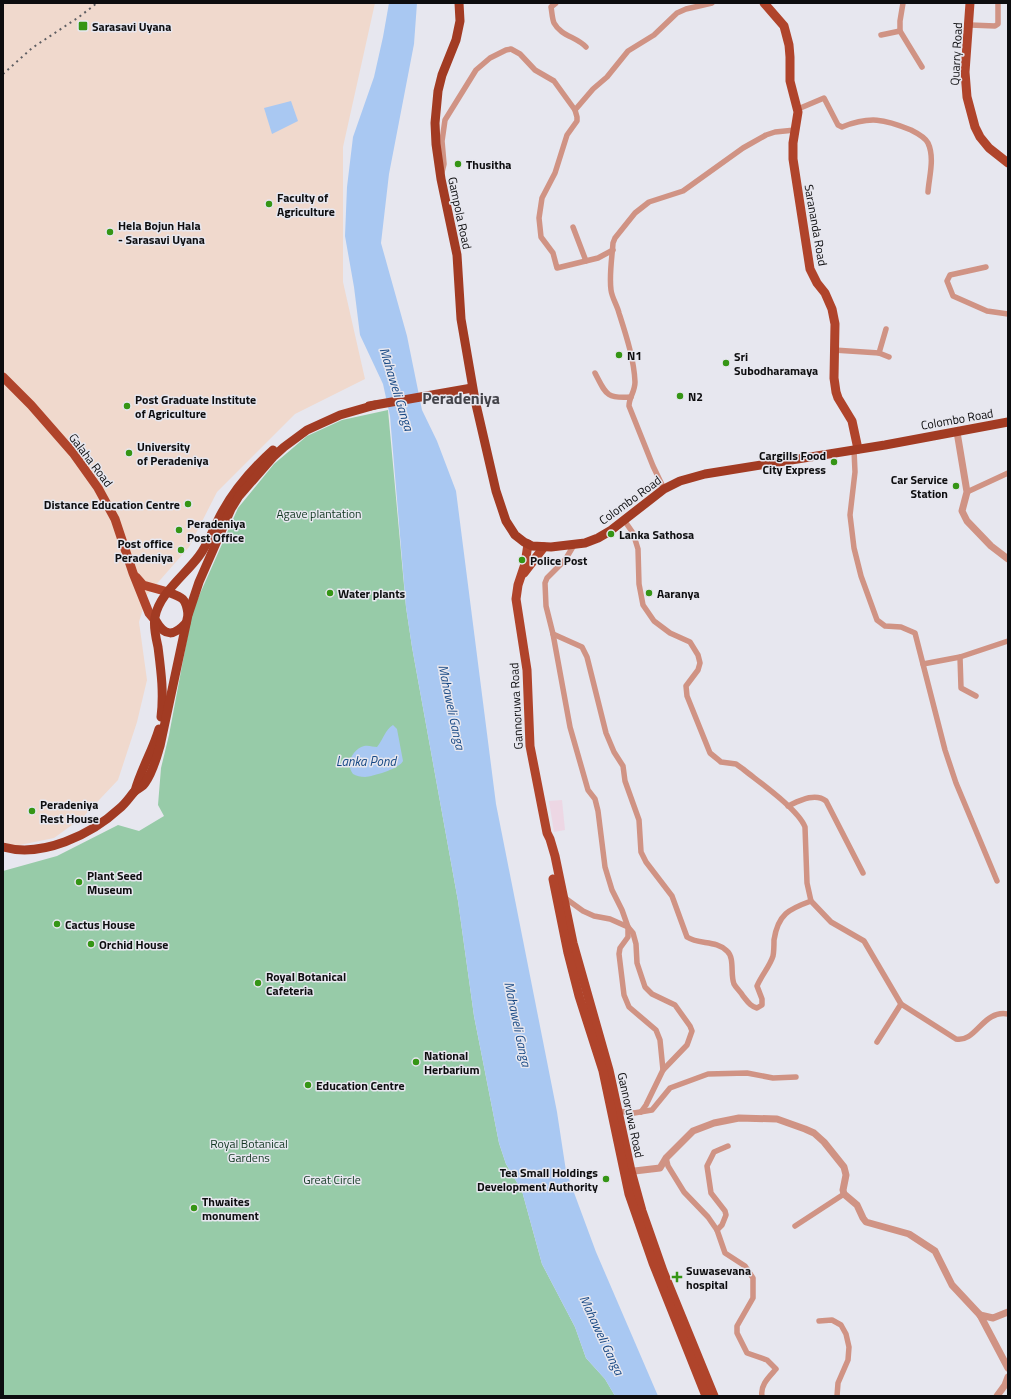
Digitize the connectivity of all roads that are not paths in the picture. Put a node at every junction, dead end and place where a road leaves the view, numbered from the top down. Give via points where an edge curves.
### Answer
1 (459, 3) edge
2 (463, 3) edge
3 (556, 3) edge
4 (712, 3) edge
5 (764, 3) edge
6 (902, 3) edge
7 (970, 3) edge
8 (998, 3) edge
9 (460, 21) junction
10 (970, 25) junction
11 (900, 31) junction
12 (881, 36) dead end
13 (586, 47) dead end
14 (922, 67) dead end
15 (798, 109) junction
16 (575, 110) junction
17 (795, 130) junction
18 (1008, 163) edge
19 (441, 179) junction
20 (928, 192) dead end
21 (573, 227) dead end
22 (613, 250) junction
23 (586, 261) junction
24 (986, 267) dead end
25 (1008, 314) edge
26 (886, 329) dead end
27 (834, 350) junction
28 (879, 353) junction
29 (889, 357) dead end
30 (595, 373) dead end
31 (3, 377) edge
32 (472, 388) junction
33 (631, 397) junction
34 (375, 405) junction
35 (1008, 422) edge
36 (957, 432) junction
37 (856, 450) junction
38 (1008, 473) edge
39 (664, 489) junction
40 (967, 492) junction
41 (624, 520) junction
42 (528, 544) junction
43 (574, 545) junction
44 (544, 547) junction
45 (1008, 559) edge
46 (133, 573) junction
47 (521, 578) junction
48 (168, 592) junction
49 (154, 619) junction
50 (187, 619) junction
51 (553, 634) junction
52 (1008, 641) edge
53 (960, 657) junction
54 (923, 664) junction
55 (976, 696) dead end
56 (136, 791) junction
57 (788, 806) junction
58 (547, 833) junction
59 (3, 847) edge
60 (863, 873) dead end
61 (997, 881) dead end
62 (563, 896) junction
63 (811, 901) junction
64 (628, 927) junction
65 (901, 1004) junction
66 (1008, 1014) edge
67 (877, 1042) dead end
68 (599, 1047) junction
69 (663, 1070) junction
70 (796, 1077) dead end
71 (618, 1111) junction
72 (641, 1112) junction
73 (728, 1146) dead end
74 (666, 1158) junction
75 (628, 1171) junction
76 (844, 1194) junction
77 (796, 1226) dead end
78 (717, 1230) junction
79 (1008, 1312) edge
80 (980, 1316) junction
81 (819, 1321) dead end
82 (1008, 1368) edge
83 (1008, 1377) edge
84 (706, 1396) edge
85 (714, 1396) edge
86 (762, 1396) edge
87 (837, 1396) edge
88 (997, 1396) edge

1 - 9 highway, Gampola Road
2 - 9 main road
3 - 13 street via 551,7 554,22 562,33 582,42
4 - 16 street via 686,8 677,13 654,35 628,51
5 - 15 main road, Sarananda Road via 785,29 790,57 790,81
6 - 11 street
7 - 10 main road, Quarry Road
8 - 10 street via 998,24
9 - 19 highway, Gampola Road via 456,40 440,83 435,111
10 - 18 main road, Quarry Road via 965,81 973,119 977,132 984,142
11 - 12 street
11 - 14 street
15 - 17 main road, Sarananda Road
15 - 20 street via 824,98 838,125 842,127 858,121 876,120 920,134 928,142 932,156
16 - 19 street via 554,81 535,70 520,54 511,49 490,58 476,70 445,120
16 - 23 street via 577,121 567,135 555,173 542,198 539,218 541,236 553,253 558,268
17 - 22 street via 766,135 743,148 683,191 649,202 635,213 615,238
17 - 27 main road, Sarananda Road via 793,159 807,257 812,274 832,309
19 - 32 highway, Gampola Road via 457,255 461,319
21 - 23 street
22 - 23 street
22 - 33 street via 611,291 633,363 635,383
24 - 25 street via 950,275 947,281 953,296 987,311
26 - 28 street
27 - 28 street
27 - 37 main road, Sarananda Road via 836,392 850,417
28 - 29 street
30 - 33 street via 611,396
31 - 46 main road, Galaha Road via 73,453 98,488 115,519
32 - 34 highway
32 - 42 highway, Colombo Road via 502,510 512,531
33 - 39 street via 629,406
34 - 48 highway via 338,410 305,424 280,443 244,480 222,512 199,556
34 - 50 highway via 340,415 307,430 284,447 254,478 239,496 224,523 199,582
35 - 36 highway, Colombo Road
36 - 37 highway, Colombo Road
36 - 40 street
37 - 39 highway, Colombo Road via 705,474 680,481
37 - 54 street via 850,515 861,576 877,620 885,626 901,626 915,633
38 - 40 street
39 - 41 highway, Colombo Road
40 - 45 street via 962,511 967,520 991,546
41 - 43 highway, Colombo Road via 598,538
41 - 57 street via 633,533 638,549 639,584 643,605 654,621 670,633 690,642 698,655 700,663 686,686 687,696 710,753 721,762 736,764
42 - 44 highway, Colombo Road
42 - 47 main road, Gannoruwa Road
43 - 44 highway, Colombo Road
43 - 51 street via 545,583 546,606
44 - 47 main road, Gannoruwa Road
46 - 48 main road, Galaha Road via 143,585
46 - 49 main road, Galaha Road via 149,613
47 - 58 main road, Gannoruwa Road via 516,599 527,670 530,746
48 - 49 highway via 157,606
48 - 50 highway via 182,598 187,604
49 - 50 highway via 161,630 174,632 181,628
49 - 56 highway via 163,702 158,730
50 - 56 highway via 154,767 145,784
51 - 63 street via 582,647 587,657 606,733 614,752 624,766 625,782 639,820 641,852 646,862 672,896 687,937 694,941 715,944 728,951 732,958 734,984 751,1007 757,1008 762,1005 757,986 774,955 775,939 785,913
51 - 64 street via 570,727 588,790 595,799 598,811 605,867
52 - 53 street
53 - 54 street
53 - 55 street via 961,688
54 - 61 street via 956,783
56 - 59 highway via 110,816 86,832 59,844 36,850
57 - 60 street via 817,797 826,801
57 - 63 street via 805,827 807,883
58 - 62 main road, Gannoruwa Road via 555,856
58 - 68 main road, Gannoruwa Road via 546,840 568,953 579,996
62 - 64 street via 583,911
62 - 68 main road, Gannoruwa Road
63 - 65 street via 831,922 864,941
64 - 69 street via 628,937 619,954 624,995 629,1007 656,1030 660,1040
64 - 69 street via 633,932 637,963 645,987 652,994 675,1005 692,1032 687,1045
65 - 66 street via 962,1040 986,1020 1002,1012
65 - 67 street
68 - 71 main road, Gannoruwa Road via 613,1086
68 - 75 main road, Gannoruwa Road
69 - 72 street
70 - 72 street via 773,1078 748,1073 708,1074 670,1088 652,1110
71 - 72 street
71 - 75 main road, Gannoruwa Road
73 - 78 street via 714,1152 706,1166 712,1193 726,1216
74 - 75 street via 660,1168
74 - 76 street via 693,1131 714,1123 739,1118 777,1119 810,1131 824,1142 844,1167
74 - 78 street via 684,1192
75 - 84 main road, Gannoruwa Road via 635,1212
75 - 85 main road, Gannoruwa Road via 651,1238
76 - 77 street
76 - 80 street via 857,1205 866,1222 908,1234 935,1252 952,1284
78 - 86 street via 725,1253 745,1266 753,1278 753,1298 737,1326 737,1333 747,1354 767,1360 776,1369 763,1384
79 - 80 street via 993,1318
80 - 82 street
81 - 87 street via 832,1320 841,1325 846,1334 848,1360 838,1383
83 - 88 street

